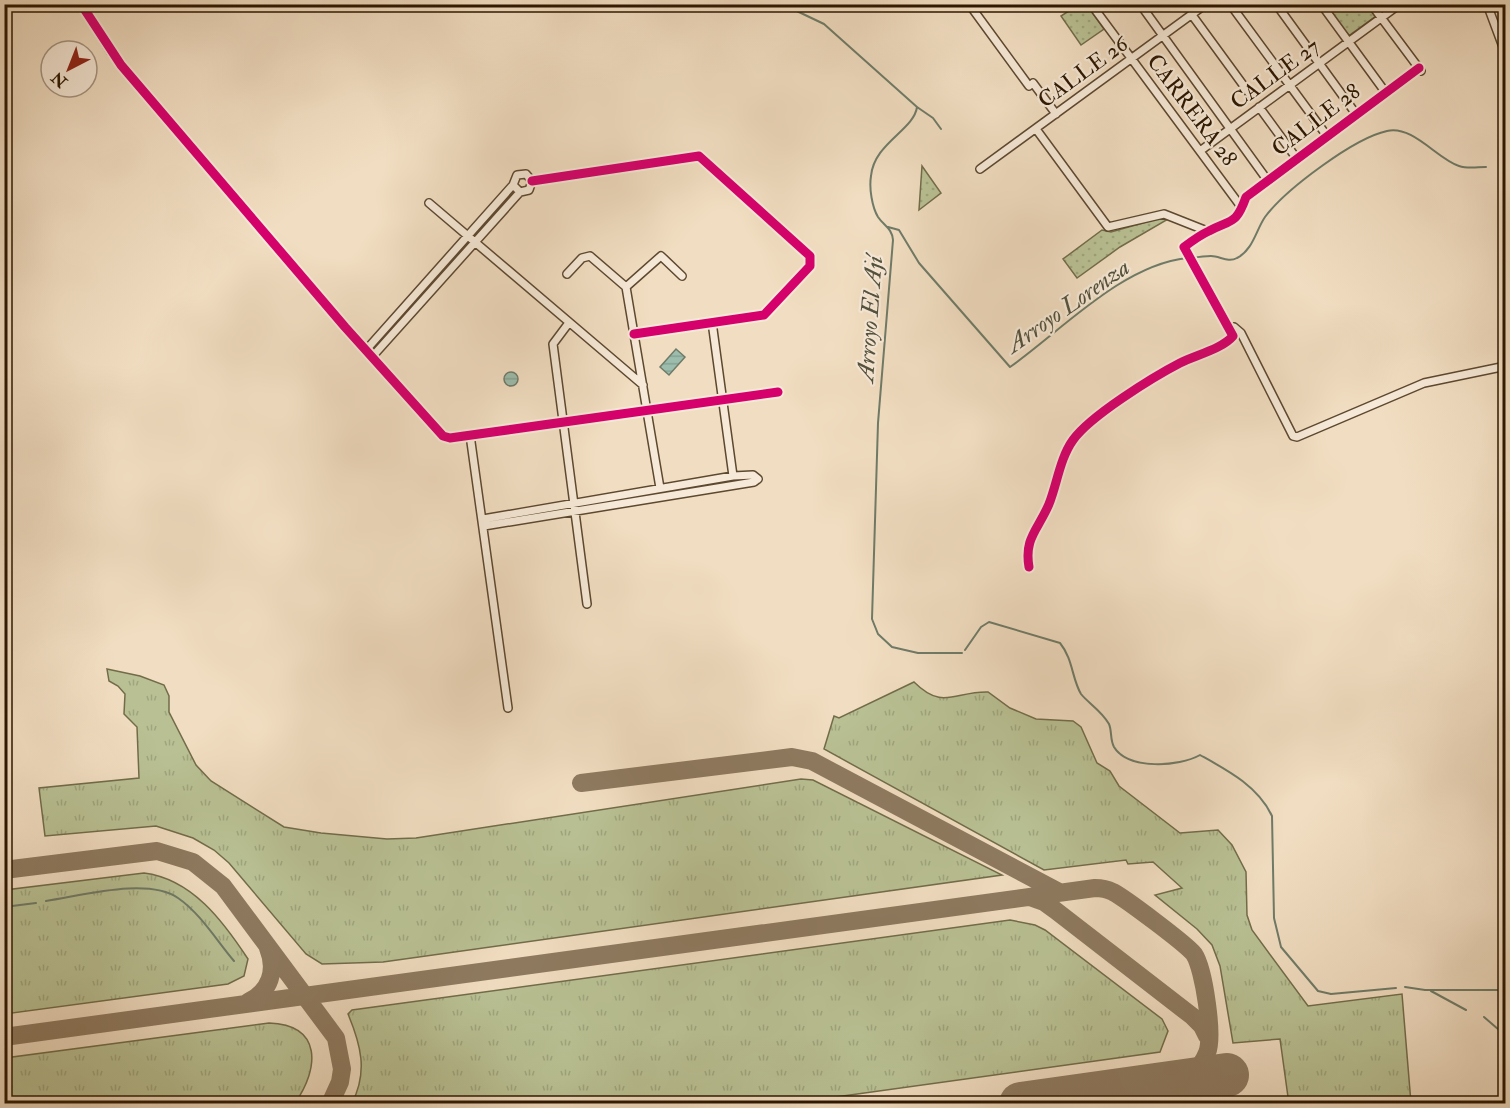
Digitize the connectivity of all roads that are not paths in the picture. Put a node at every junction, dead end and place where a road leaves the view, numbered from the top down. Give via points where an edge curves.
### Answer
1 (81, 4) edge
2 (969, 4) edge
3 (1091, 4) edge
4 (1140, 4) edge
5 (1206, 4) edge
6 (1230, 4) edge
7 (1276, 4) edge
8 (1321, 4) edge
9 (1371, 4) edge
10 (1400, 4) edge
11 (1487, 4) edge
12 (1192, 15) junction
13 (1381, 18) junction
14 (1163, 36) junction
15 (1348, 42) junction
16 (1506, 55) edge
17 (1131, 59) junction
18 (1319, 64) junction
19 (1290, 85) junction
20 (138, 86) tunnel mouth
21 (1249, 93) dead end
22 (1386, 93) junction
23 (151, 99) tunnel mouth
24 (1259, 107) junction
25 (1056, 114) junction
26 (1356, 114) junction
27 (1036, 129) junction
28 (1230, 129) junction
29 (1327, 136) junction
30 (1200, 151) junction
31 (1297, 159) junction
32 (980, 169) dead end
33 (532, 181) junction
34 (1268, 181) junction
35 (513, 185) junction
36 (520, 192) junction
37 (429, 203) dead end
38 (1242, 208) junction
39 (1207, 231) junction
40 (467, 236) junction
41 (475, 242) junction
42 (567, 274) dead end
43 (682, 276) dead end
44 (626, 287) junction
45 (712, 322) junction
46 (568, 324) junction
47 (1229, 328) junction
48 (634, 333) junction
49 (366, 350) junction
50 (372, 357) junction
51 (1506, 366) edge
52 (643, 386) junction
53 (778, 392) dead end
54 (722, 400) junction
55 (647, 412) junction
56 (564, 423) junction
57 (470, 435) junction
58 (733, 476) junction
59 (660, 488) junction
60 (574, 506) junction
61 (483, 523) junction
62 (1029, 567) dead end
63 (587, 604) dead end
64 (508, 708) dead end

1 - 20 street
2 - 25 street
3 - 17 street, CARRERA 28
4 - 14 street
5 - 12 street, CALLE 26
6 - 19 street
7 - 18 street
8 - 15 street
9 - 13 street
10 - 13 street, CALLE 27
11 - 16 street
12 - 14 street, CALLE 26
12 - 21 street
13 - 15 street, CALLE 27
13 - 22 street, CALLE 28 via 1420,70
14 - 17 street, CALLE 26
14 - 28 street
15 - 18 street, CALLE 27
15 - 22 street
17 - 25 street, CALLE 26
17 - 30 street, CARRERA 28
18 - 19 street, CALLE 27
18 - 26 street
19 - 24 street, CALLE 27
19 - 29 street
22 - 26 street, CALLE 28
23 - 49 street
24 - 28 street, CALLE 27
24 - 31 street
25 - 27 street, CALLE 26
26 - 29 street, CALLE 28
27 - 32 street, CALLE 26
27 - 39 street via 1105,225 1117,227 1164,214
28 - 30 street, CALLE 27
28 - 34 street
29 - 31 street, CALLE 28
30 - 38 street, CARRERA 28
31 - 34 street, CALLE 28
33 - 35 street via 522,173
33 - 36 street via 529,190
33 - 45 street via 699,156 707,162 806,251 812,261 768,313
34 - 38 street, CALLE 28 via 1246,197
35 - 36 street
35 - 40 street
36 - 41 street
37 - 40 street
38 - 39 street, CALLE 28 via 1229,224
39 - 47 street, CALLE 28 via 1184,247
40 - 41 street
40 - 49 street
41 - 46 street
41 - 50 street
42 - 44 street via 582,258 590,256
43 - 44 street via 661,256
44 - 48 street
45 - 48 street
45 - 54 street
46 - 52 street
46 - 56 street via 553,344
47 - 51 street via 1241,333 1293,436 1297,437 1424,383
47 - 62 street via 1231,339 1179,364 1100,416 1073,440 1048,505 1029,538
48 - 52 street
49 - 50 street
50 - 57 street via 437,432 450,438
52 - 55 street
53 - 54 street
54 - 55 street
54 - 58 street
55 - 56 street
55 - 59 street
56 - 57 street
56 - 60 street
57 - 61 street
58 - 59 street
58 - 60 street via 753,475 758,480
59 - 60 street
60 - 61 street
60 - 63 street
61 - 64 street

